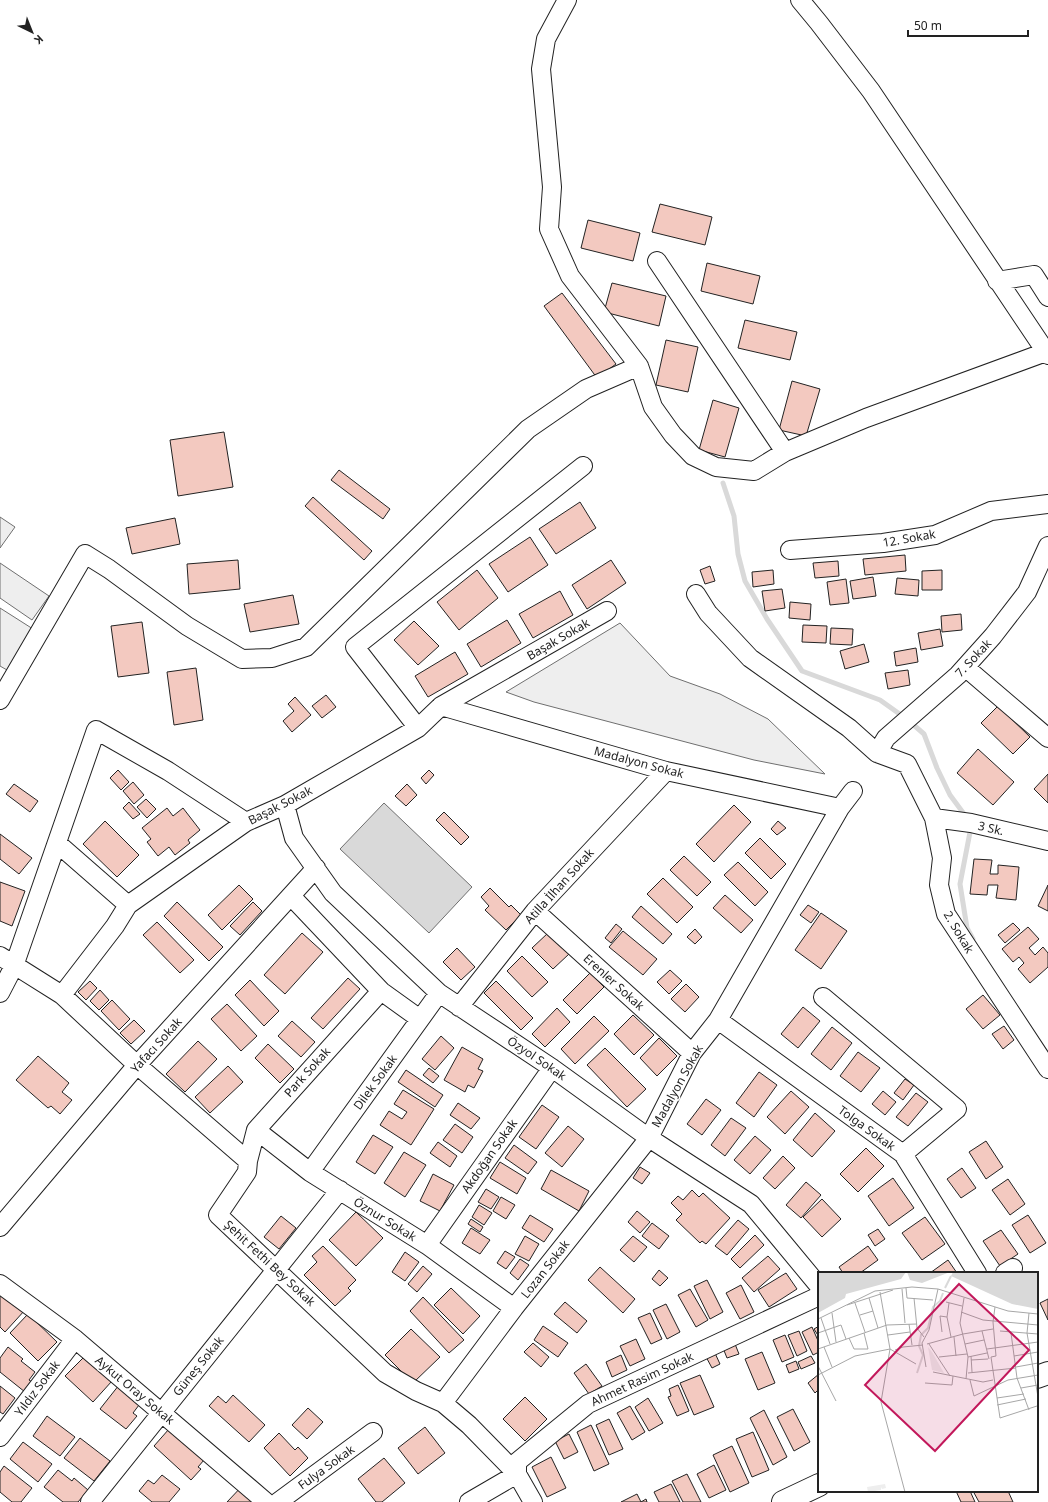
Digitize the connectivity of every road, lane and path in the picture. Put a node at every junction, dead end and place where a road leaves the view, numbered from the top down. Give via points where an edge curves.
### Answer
1 (567, 0) edge
2 (800, 0) edge
3 (657, 261) dead end
4 (997, 281) junction
5 (1048, 297) edge
6 (1047, 352) edge
7 (639, 366) junction
8 (785, 452) junction
9 (583, 466) dead end
10 (1048, 504) edge
11 (1048, 546) edge
12 (790, 550) dead end
13 (696, 594) dead end
14 (607, 611) dead end
15 (965, 667) junction
16 (0, 700) edge
17 (441, 706) junction
18 (418, 728) junction
19 (1048, 738) edge
20 (877, 753) junction
21 (666, 771) junction
22 (853, 791) dead end
23 (285, 804) junction
24 (840, 808) junction
25 (934, 818) junction
26 (246, 822) junction
27 (1048, 841) edge
28 (57, 842) junction
29 (316, 868) junction
30 (291, 896) junction
31 (128, 904) junction
32 (535, 911) junction
33 (7, 961) edge
34 (381, 991) junction
35 (0, 993) edge
36 (439, 993) junction
37 (62, 995) junction
38 (823, 997) dead end
39 (459, 1007) junction
40 (420, 1019) junction
41 (718, 1020) junction
42 (692, 1053) junction
43 (137, 1065) junction
44 (552, 1068) junction
45 (1048, 1069) edge
46 (256, 1130) junction
47 (649, 1138) junction
48 (903, 1154) junction
49 (248, 1161) junction
50 (310, 1172) junction
51 (340, 1190) junction
52 (0, 1227) edge
53 (427, 1245) junction
54 (277, 1269) junction
55 (976, 1272) edge
56 (0, 1284) edge
57 (818, 1285) edge
58 (818, 1296) edge
59 (514, 1308) junction
60 (75, 1339) junction
61 (1048, 1373) edge
62 (1038, 1378) edge
63 (443, 1403) junction
64 (161, 1412) junction
65 (373, 1432) dead end
66 (0, 1437) edge
67 (517, 1474) junction
68 (818, 1485) edge
69 (90, 1502) edge
70 (266, 1502) edge
71 (278, 1502) edge
72 (469, 1502) edge
73 (533, 1502) edge
74 (783, 1502) edge

1 - 7 street via 546,39 542,70 552,187 549,229 570,276
2 - 4 street via 870,91
3 - 8 street
4 - 5 street via 1034,275
4 - 6 street
6 - 8 street via 866,418
7 - 8 street via 653,407 692,456 716,467 754,471
7 - 16 street via 586,389 528,429 306,647 272,658 242,659 187,626 85,554
9 - 18 street via 355,647
10 - 12 street, 12. Sokak via 991,511 935,535 883,543
11 - 15 street, 7. Sokak via 1027,592
13 - 20 street via 708,613 750,658 849,728
14 - 17 street, Başak Sokak
15 - 19 street
15 - 20 street, 7. Sokak via 886,738
17 - 18 street, Başak Sokak
17 - 21 street, Madalyon Sokak
18 - 23 street, Başak Sokak
20 - 25 street, 2. Sokak via 907,764
21 - 24 street, Madalyon Sokak
21 - 32 street, Atilla İlhan Sokak
22 - 24 street, Madalyon Sokak
23 - 26 street, Başak Sokak
23 - 29 street, Özyol Sokak via 294,838
24 - 41 street, Madalyon Sokak
25 - 27 street, 3 Sk. via 971,823
25 - 45 street, 2. Sokak via 942,858 939,885 946,914
26 - 28 street via 168,771 96,730
26 - 31 street, Başak Sokak
28 - 31 street
28 - 33 street
29 - 30 street, Yafacı Sokak
29 - 36 street, Özyol Sokak via 333,893
30 - 34 street
30 - 43 street, Yafacı Sokak
31 - 37 street, Başak Sokak via 115,926
32 - 39 street, Atilla İlhan Sokak
32 - 42 street, Erenler Sokak
33 - 35 street
33 - 37 street
34 - 40 street
34 - 46 street, Park Sokak
36 - 39 street, Özyol Sokak
36 - 40 street, Dilek Sokak
37 - 43 street
38 - 48 street via 956,1109
39 - 44 street, Özyol Sokak
40 - 50 street, Dilek Sokak
41 - 42 street, Madalyon Sokak
41 - 48 street, Tolga Sokak
42 - 47 street, Madalyon Sokak
43 - 49 street
43 - 52 street, Yafacı Sokak
44 - 47 street, Özyol Sokak
44 - 53 street, Akdoğan Sokak
46 - 49 street, Park Sokak
46 - 50 street, Öznur Sokak
47 - 57 street, Özyol Sokak via 751,1204
47 - 59 street, Lozan Sokak
48 - 55 street, Tolga Sokak
49 - 54 street, Şehit Fethi Bey Sokak via 247,1172 218,1215
50 - 51 street, Öznur Sokak
51 - 53 street, Öznur Sokak
51 - 54 street, Güneş Sokak
53 - 59 street, Öznur Sokak
54 - 63 street, Şehit Fethi Bey Sokak via 385,1373
54 - 64 street, Güneş Sokak
56 - 60 street, Aykut Oray Sokak
58 - 67 street, Ahmet Rasim Sokak via 588,1404 517,1462
59 - 63 street, Lozan Sokak
60 - 64 street, Aykut Oray Sokak
60 - 66 street, Yıldız Sokak
61 - 62 main road
63 - 67 street, Şehit Fethi Bey Sokak via 490,1445
64 - 69 street, Güneş Sokak
64 - 70 street, Aykut Oray Sokak
65 - 71 street, Fulya Sokak
67 - 72 street
67 - 73 street, Şehit Fethi Bey Sokak
68 - 74 main road

